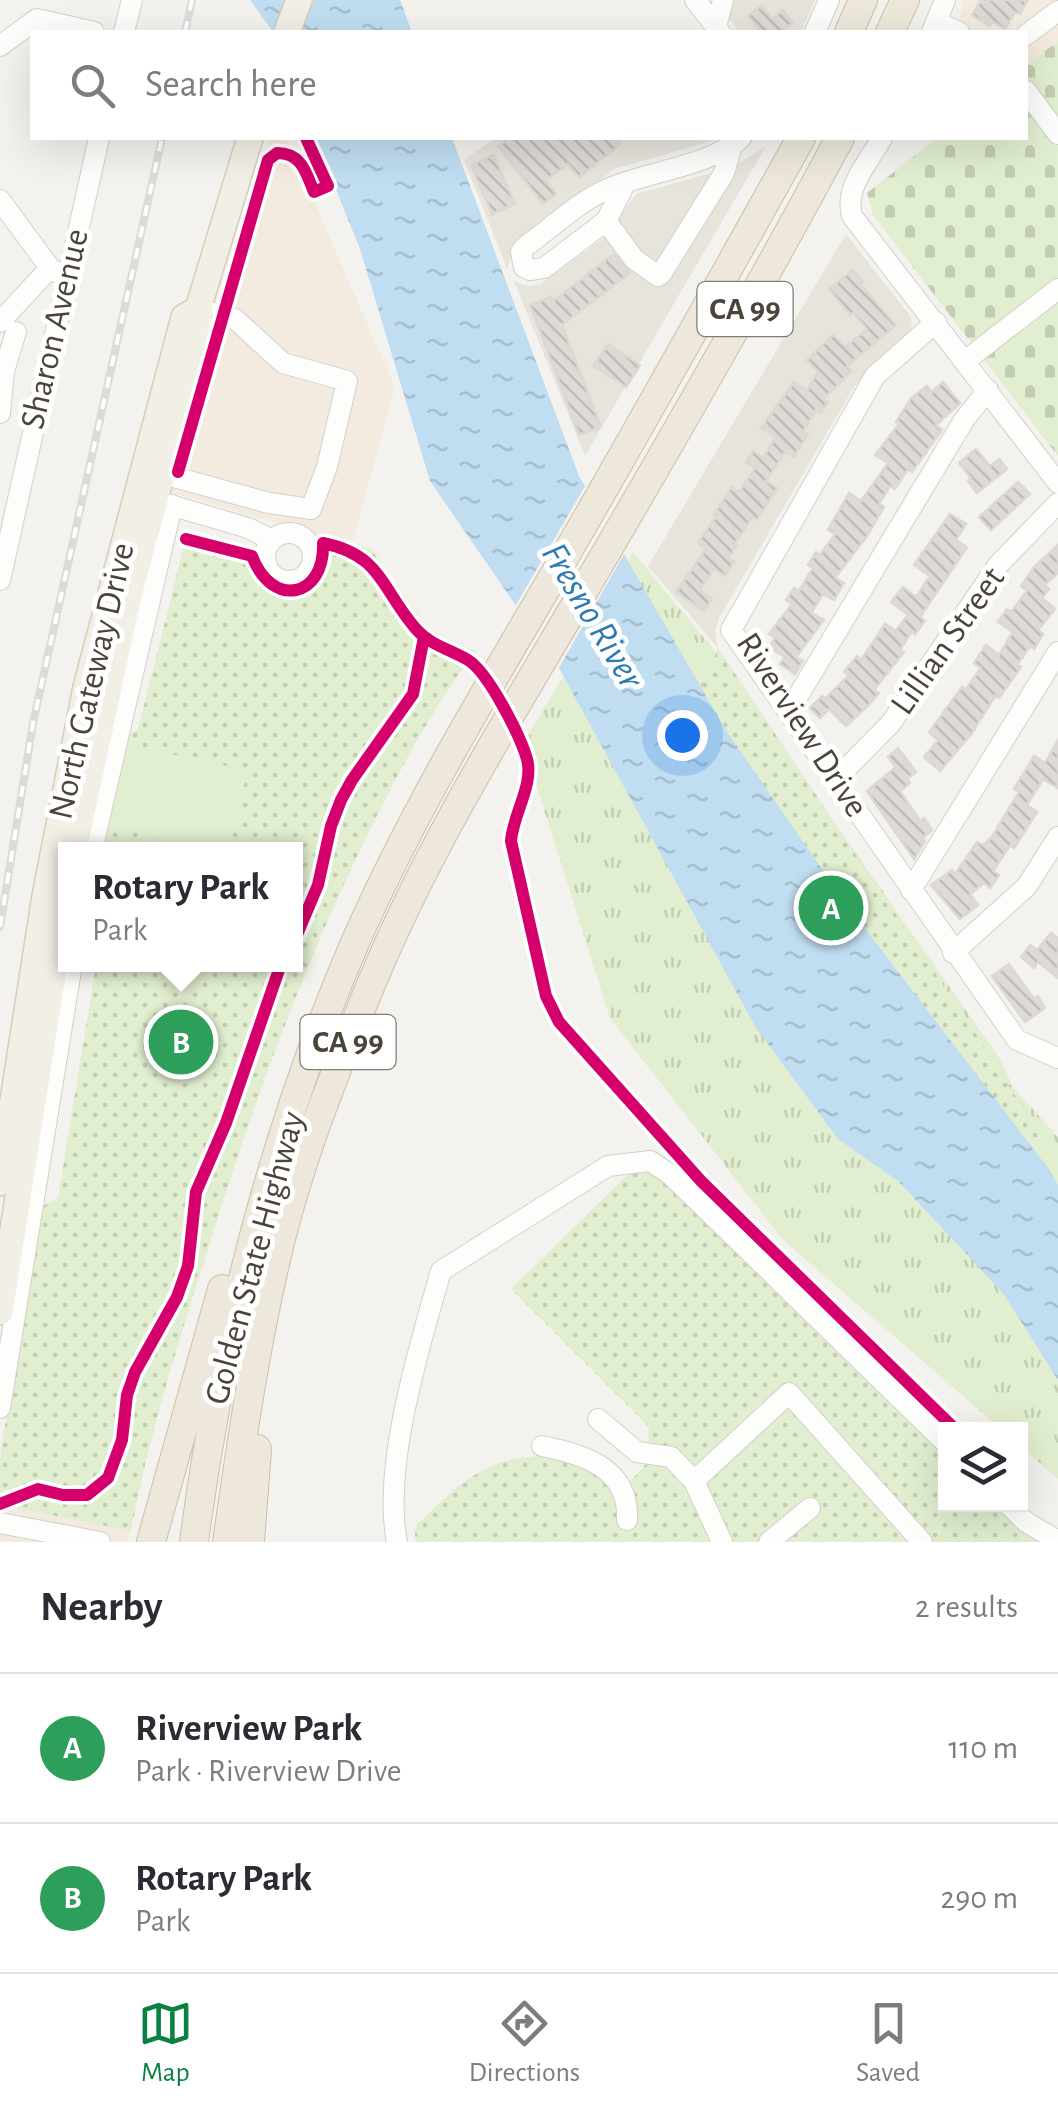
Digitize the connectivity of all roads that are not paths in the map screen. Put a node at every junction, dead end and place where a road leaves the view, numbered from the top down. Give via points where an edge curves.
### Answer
1 (132, 0) edge
2 (299, 0) edge
3 (695, 0) edge
4 (723, 0) edge
5 (829, 0) edge
6 (863, 0) edge
7 (905, 0) edge
8 (945, 0) edge
9 (1058, 10) edge
10 (934, 27) edge
11 (86, 30) edge
12 (124, 30) edge
13 (288, 30) edge
14 (718, 30) edge
15 (815, 30) edge
16 (850, 30) edge
17 (891, 30) edge
18 (1028, 33) edge
19 (0, 46) edge
20 (1028, 94) edge
21 (1058, 134) edge
22 (98, 140) edge
23 (249, 140) edge
24 (799, 140) edge
25 (839, 140) edge
26 (881, 140) edge
27 (737, 142) edge
28 (626, 182) junction
29 (0, 200) edge
30 (606, 221) junction
31 (58, 273) junction
32 (1058, 289) edge
33 (198, 309) junction
34 (936, 322) junction
35 (5, 330) edge
36 (54, 335) junction
37 (966, 361) junction
38 (2, 373) edge
39 (988, 390) junction
40 (0, 413) edge
41 (151, 471) junction
42 (1058, 483) edge
43 (153, 500) junction
44 (1058, 503) edge
45 (272, 540) dead end
46 (0, 580) edge
47 (1058, 652) edge
48 (789, 711) junction
49 (836, 778) junction
50 (81, 809) junction
51 (1058, 837) edge
52 (75, 842) edge
53 (75, 842) edge
54 (90, 842) edge
55 (911, 890) junction
56 (58, 941) edge
57 (58, 945) edge
58 (953, 953) junction
59 (70, 972) edge
60 (1058, 1058) edge
61 (282, 1139) junction
62 (24, 1147) junction
63 (0, 1183) edge
64 (0, 1312) edge
65 (261, 1324) junction
66 (0, 1408) edge
67 (598, 1419) dead end
68 (938, 1435) edge
69 (626, 1443) junction
70 (542, 1446) dead end
71 (605, 1466) junction
72 (694, 1481) junction
73 (810, 1508) dead end
74 (1016, 1512) edge
75 (627, 1520) dead end
76 (0, 1526) edge
77 (1058, 1541) edge
78 (3, 1542) edge
79 (100, 1542) edge
80 (151, 1542) edge
81 (194, 1542) edge
82 (227, 1542) edge
83 (250, 1542) edge
84 (397, 1542) edge
85 (722, 1542) edge
86 (769, 1542) edge
87 (922, 1542) edge

1 - 12 street
2 - 13 main road
3 - 14 street
4 - 14 street
5 - 15 street
6 - 16 highway
7 - 17 highway
8 - 10 street
9 - 18 street
11 - 19 street via 36,18
20 - 21 street
22 - 31 street, Sharon Avenue
23 - 33 main road, North Gateway Drive
24 - 61 highway, Golden State Highway / CA 99 via 402,845 353,947
25 - 65 highway, Golden State Highway / CA 99 via 402,914 292,1201
26 - 34 street via 849,205 858,226
27 - 28 street
27 - 30 street via 658,276 634,259
28 - 30 street
28 - 30 street via 526,246 520,260 530,270 544,268
29 - 31 street
31 - 35 street
31 - 36 street, Sharon Avenue
32 - 37 street
33 - 41 main road, North Gateway Drive via 184,317
33 - 41 street via 236,319 283,362 347,381 328,466 311,509
34 - 37 street
34 - 48 street, Riverview Drive via 876,376 731,630
35 - 36 street
35 - 38 street
36 - 46 street, Sharon Avenue
37 - 39 street
38 - 40 street
39 - 42 street
39 - 48 street
41 - 43 main road, North Gateway Drive
43 - 45 street
43 - 50 street
43 - 50 main road, North Gateway Drive via 86,687
44 - 49 street, Lillian Street via 998,565 891,723
47 - 55 street
48 - 49 street, Riverview Drive
49 - 55 street, Riverview Drive
50 - 52 main road, North Gateway Drive
50 - 53 main road, North Gateway Drive
50 - 54 street
51 - 58 street via 1026,886
55 - 58 street, Riverview Drive
56 - 62 main road, North Gateway Drive
57 - 62 main road, North Gateway Drive
58 - 60 street, Riverview Drive via 1017,1040
59 - 62 street
61 - 80 highway via 224,1281
61 - 81 highway, Golden State Highway / CA 99 via 236,1301
62 - 63 main road, North Gateway Drive
62 - 64 main road, North Gateway Drive
62 - 66 street
65 - 82 highway, Golden State Highway / CA 99
65 - 83 highway
67 - 69 street
68 - 84 street via 670,1175 650,1161 608,1166 441,1271 396,1461
69 - 71 street
69 - 72 street via 636,1452 671,1457
70 - 71 street
71 - 75 street via 618,1481
72 - 85 street
72 - 87 street via 789,1393
73 - 86 street
74 - 77 street
76 - 78 street
76 - 79 street

